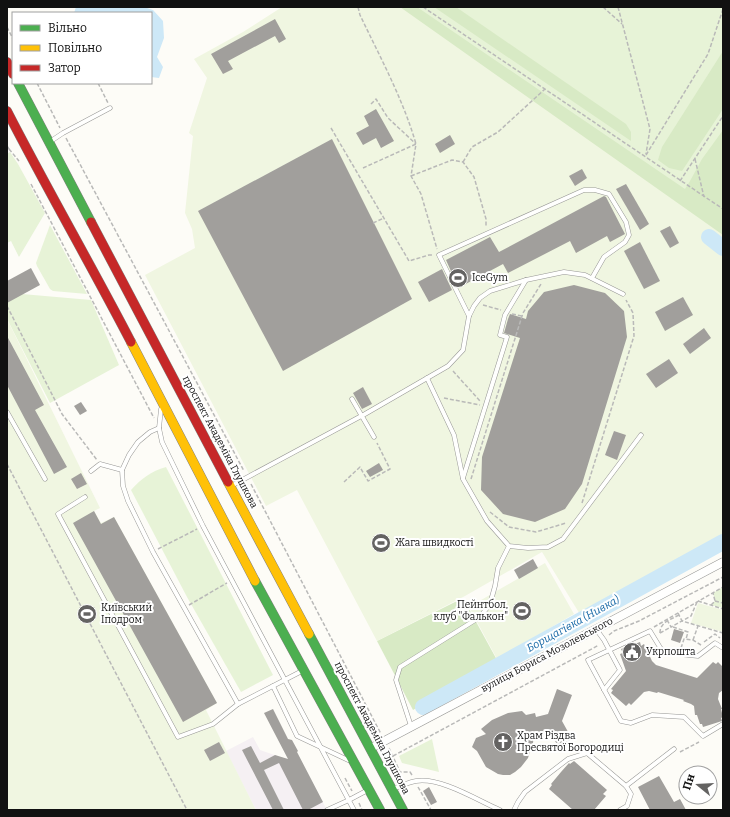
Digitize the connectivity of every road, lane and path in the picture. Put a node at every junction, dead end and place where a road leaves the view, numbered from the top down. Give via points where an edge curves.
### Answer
1 (358, 7) edge
2 (423, 7) edge
3 (603, 7) edge
4 (618, 7) edge
5 (723, 9) edge
6 (622, 24) junction
7 (7, 27) edge
8 (12, 37) edge
9 (7, 62) edge
10 (12, 72) edge
11 (19, 84) edge
12 (37, 84) edge
13 (98, 84) edge
14 (545, 89) junction
15 (106, 101) dead end
16 (371, 104) dead end
17 (110, 108) dead end
18 (7, 111) edge
19 (723, 116) edge
20 (331, 128) dead end
21 (63, 133) junction
22 (49, 142) junction
23 (416, 144) junction
24 (7, 146) edge
25 (8, 149) edge
26 (645, 156) junction
27 (695, 158) junction
28 (19, 161) dead end
29 (463, 162) junction
30 (363, 168) dead end
31 (412, 176) junction
32 (29, 181) dead end
33 (680, 181) junction
34 (704, 196) junction
35 (723, 209) edge
36 (384, 218) junction
37 (373, 223) dead end
38 (486, 234) junction
39 (440, 255) junction
40 (545, 275) junction
41 (592, 278) junction
42 (526, 280) junction
43 (623, 294) joint
44 (476, 303) junction
45 (7, 306) edge
46 (507, 312) junction
47 (469, 316) junction
48 (522, 316) junction
49 (448, 366) junction
50 (427, 378) junction
51 (435, 396) junction
52 (352, 399) dead end
53 (163, 401) junction
54 (485, 406) junction
55 (7, 412) edge
56 (362, 416) junction
57 (155, 420) dead end
58 (159, 428) junction
59 (641, 435) dead end
60 (374, 437) joint
61 (7, 464) edge
62 (100, 464) junction
63 (122, 470) junction
64 (90, 471) dead end
65 (247, 477) junction
66 (45, 479) dead end
67 (463, 479) junction
68 (470, 481) dead end
69 (344, 482) dead end
70 (231, 486) junction
71 (85, 497) dead end
72 (581, 506) dead end
73 (486, 509) dead end
74 (571, 518) dead end
75 (204, 526) junction
76 (509, 546) junction
77 (153, 552) junction
78 (723, 562) edge
79 (723, 577) edge
80 (232, 580) junction
81 (723, 587) edge
82 (713, 593) junction
83 (715, 601) junction
84 (697, 602) junction
85 (723, 603) edge
86 (711, 605) junction
87 (184, 608) junction
88 (723, 609) edge
89 (678, 614) junction
90 (667, 620) junction
91 (682, 621) junction
92 (698, 626) junction
93 (671, 627) junction
94 (596, 629) junction
95 (655, 630) dead end
96 (657, 633) dead end
97 (660, 633) junction
98 (723, 633) edge
99 (686, 639) junction
100 (604, 640) junction
101 (693, 640) junction
102 (701, 645) dead end
103 (723, 648) edge
104 (609, 650) junction
105 (680, 654) junction
106 (304, 670) junction
107 (285, 680) junction
108 (273, 686) junction
109 (604, 690) junction
110 (238, 704) junction
111 (723, 724) edge
112 (411, 726) junction
113 (385, 740) junction
114 (703, 740) dead end
115 (322, 748) junction
116 (371, 748) junction
117 (674, 749) joint
118 (393, 756) junction
119 (354, 763) junction
120 (415, 781) junction
121 (626, 786) junction
122 (369, 789) junction
123 (392, 790) junction
124 (349, 800) junction
125 (188, 810) edge
126 (327, 810) edge
127 (354, 810) edge
128 (380, 810) edge
129 (403, 810) edge
130 (431, 810) edge
131 (500, 810) edge
132 (514, 810) edge
133 (620, 810) edge

1 - 23 path
2 - 14 path
3 - 6 path
4 - 6 path
5 - 26 path via 708,54
6 - 26 path via 650,129
7 - 8 path
9 - 10 highway
11 - 22 highway, проспект Академіка Глушкова
12 - 21 path
13 - 15 path
14 - 26 path
14 - 29 path via 498,132 472,147
16 - 23 path via 376,99 388,118
17 - 21 lane
18 - 53 highway
19 - 27 path
20 - 36 path
21 - 22 lane
21 - 65 path
22 - 70 highway, проспект Академіка Глушкова
23 - 30 path
23 - 31 path
24 - 25 path
25 - 28 path
26 - 33 path
27 - 33 path
27 - 34 path
29 - 31 path via 452,160
29 - 38 path via 474,177 486,219
31 - 39 path via 421,194
32 - 57 path
33 - 34 path
34 - 35 path
36 - 37 path
36 - 39 path via 409,261 429,255
38 - 39 lane
38 - 41 lane via 584,190 609,194 626,222 629,235 625,242 604,257
39 - 47 lane
40 - 41 lane via 564,272
40 - 42 lane
40 - 48 path
41 - 43 lane
42 - 44 lane via 490,291
42 - 46 lane
43 - 72 path via 633,313 634,336
44 - 46 path
44 - 47 lane
45 - 62 path via 62,414
46 - 48 path
46 - 54 lane via 500,335 507,337
47 - 49 lane via 463,350
48 - 68 path
49 - 50 lane
49 - 54 path
50 - 51 lane
50 - 56 lane
51 - 54 path
51 - 67 lane via 454,435
52 - 56 lane
53 - 58 lane
53 - 106 highway
54 - 67 lane
55 - 66 lane
56 - 60 lane
56 - 65 lane
58 - 63 lane via 138,442
58 - 75 lane via 162,442
59 - 76 lane via 564,539 548,547
60 - 69 path via 390,468 368,481 360,467
61 - 125 path
62 - 63 lane
62 - 64 lane
63 - 77 lane via 128,502
65 - 70 lane
65 - 113 path
67 - 76 lane via 487,521
70 - 116 highway, проспект Академіка Глушкова
71 - 110 lane via 58,514 178,737 213,724
73 - 74 path via 509,527 536,532 565,524
75 - 77 path
75 - 80 lane
76 - 112 lane via 498,568 490,604 480,617 400,667 396,680
77 - 87 lane
78 - 94 street, вулиця Бориса Мозолевського
79 - 100 path via 639,621 614,631
80 - 87 path
80 - 107 lane
81 - 82 path
82 - 83 path
82 - 84 path
83 - 85 path
83 - 86 path
84 - 86 path
84 - 89 path
84 - 91 path via 691,616
86 - 88 path
87 - 110 lane
89 - 90 path
89 - 91 path
90 - 93 path
90 - 95 path via 650,628
90 - 97 path
91 - 92 path
91 - 93 path
92 - 98 path
92 - 101 path
93 - 97 path
93 - 99 path via 688,632
94 - 100 lane
94 - 112 street, вулиця Бориса Мозолевського
96 - 97 path
99 - 101 path
99 - 105 path
100 - 104 lane
100 - 118 path via 596,647
101 - 102 path
103 - 105 lane via 715,643 698,656
104 - 105 lane via 650,631 660,649
104 - 109 lane via 620,670
104 - 109 lane via 588,660
106 - 107 lane
106 - 119 highway
107 - 108 lane
107 - 115 lane
108 - 110 lane
108 - 115 lane via 297,736
109 - 111 lane via 621,721 631,724 652,715 684,717 703,736
112 - 113 street, вулиця Бориса Мозолевського
113 - 116 street, вулиця Бориса Мозолевського
113 - 118 path
114 - 117 path via 679,752
115 - 119 lane
115 - 124 lane
116 - 123 highway, проспект Академіка Глушкова
117 - 121 lane
118 - 120 path via 400,772 410,772
119 - 122 highway
120 - 123 lane
120 - 130 path
120 - 131 lane via 439,784
121 - 132 lane via 587,753 568,759 525,792
121 - 133 lane via 631,794 627,806
122 - 124 lane
122 - 128 highway
123 - 129 highway, проспект Академіка Глушкова
124 - 126 lane
124 - 127 lane

